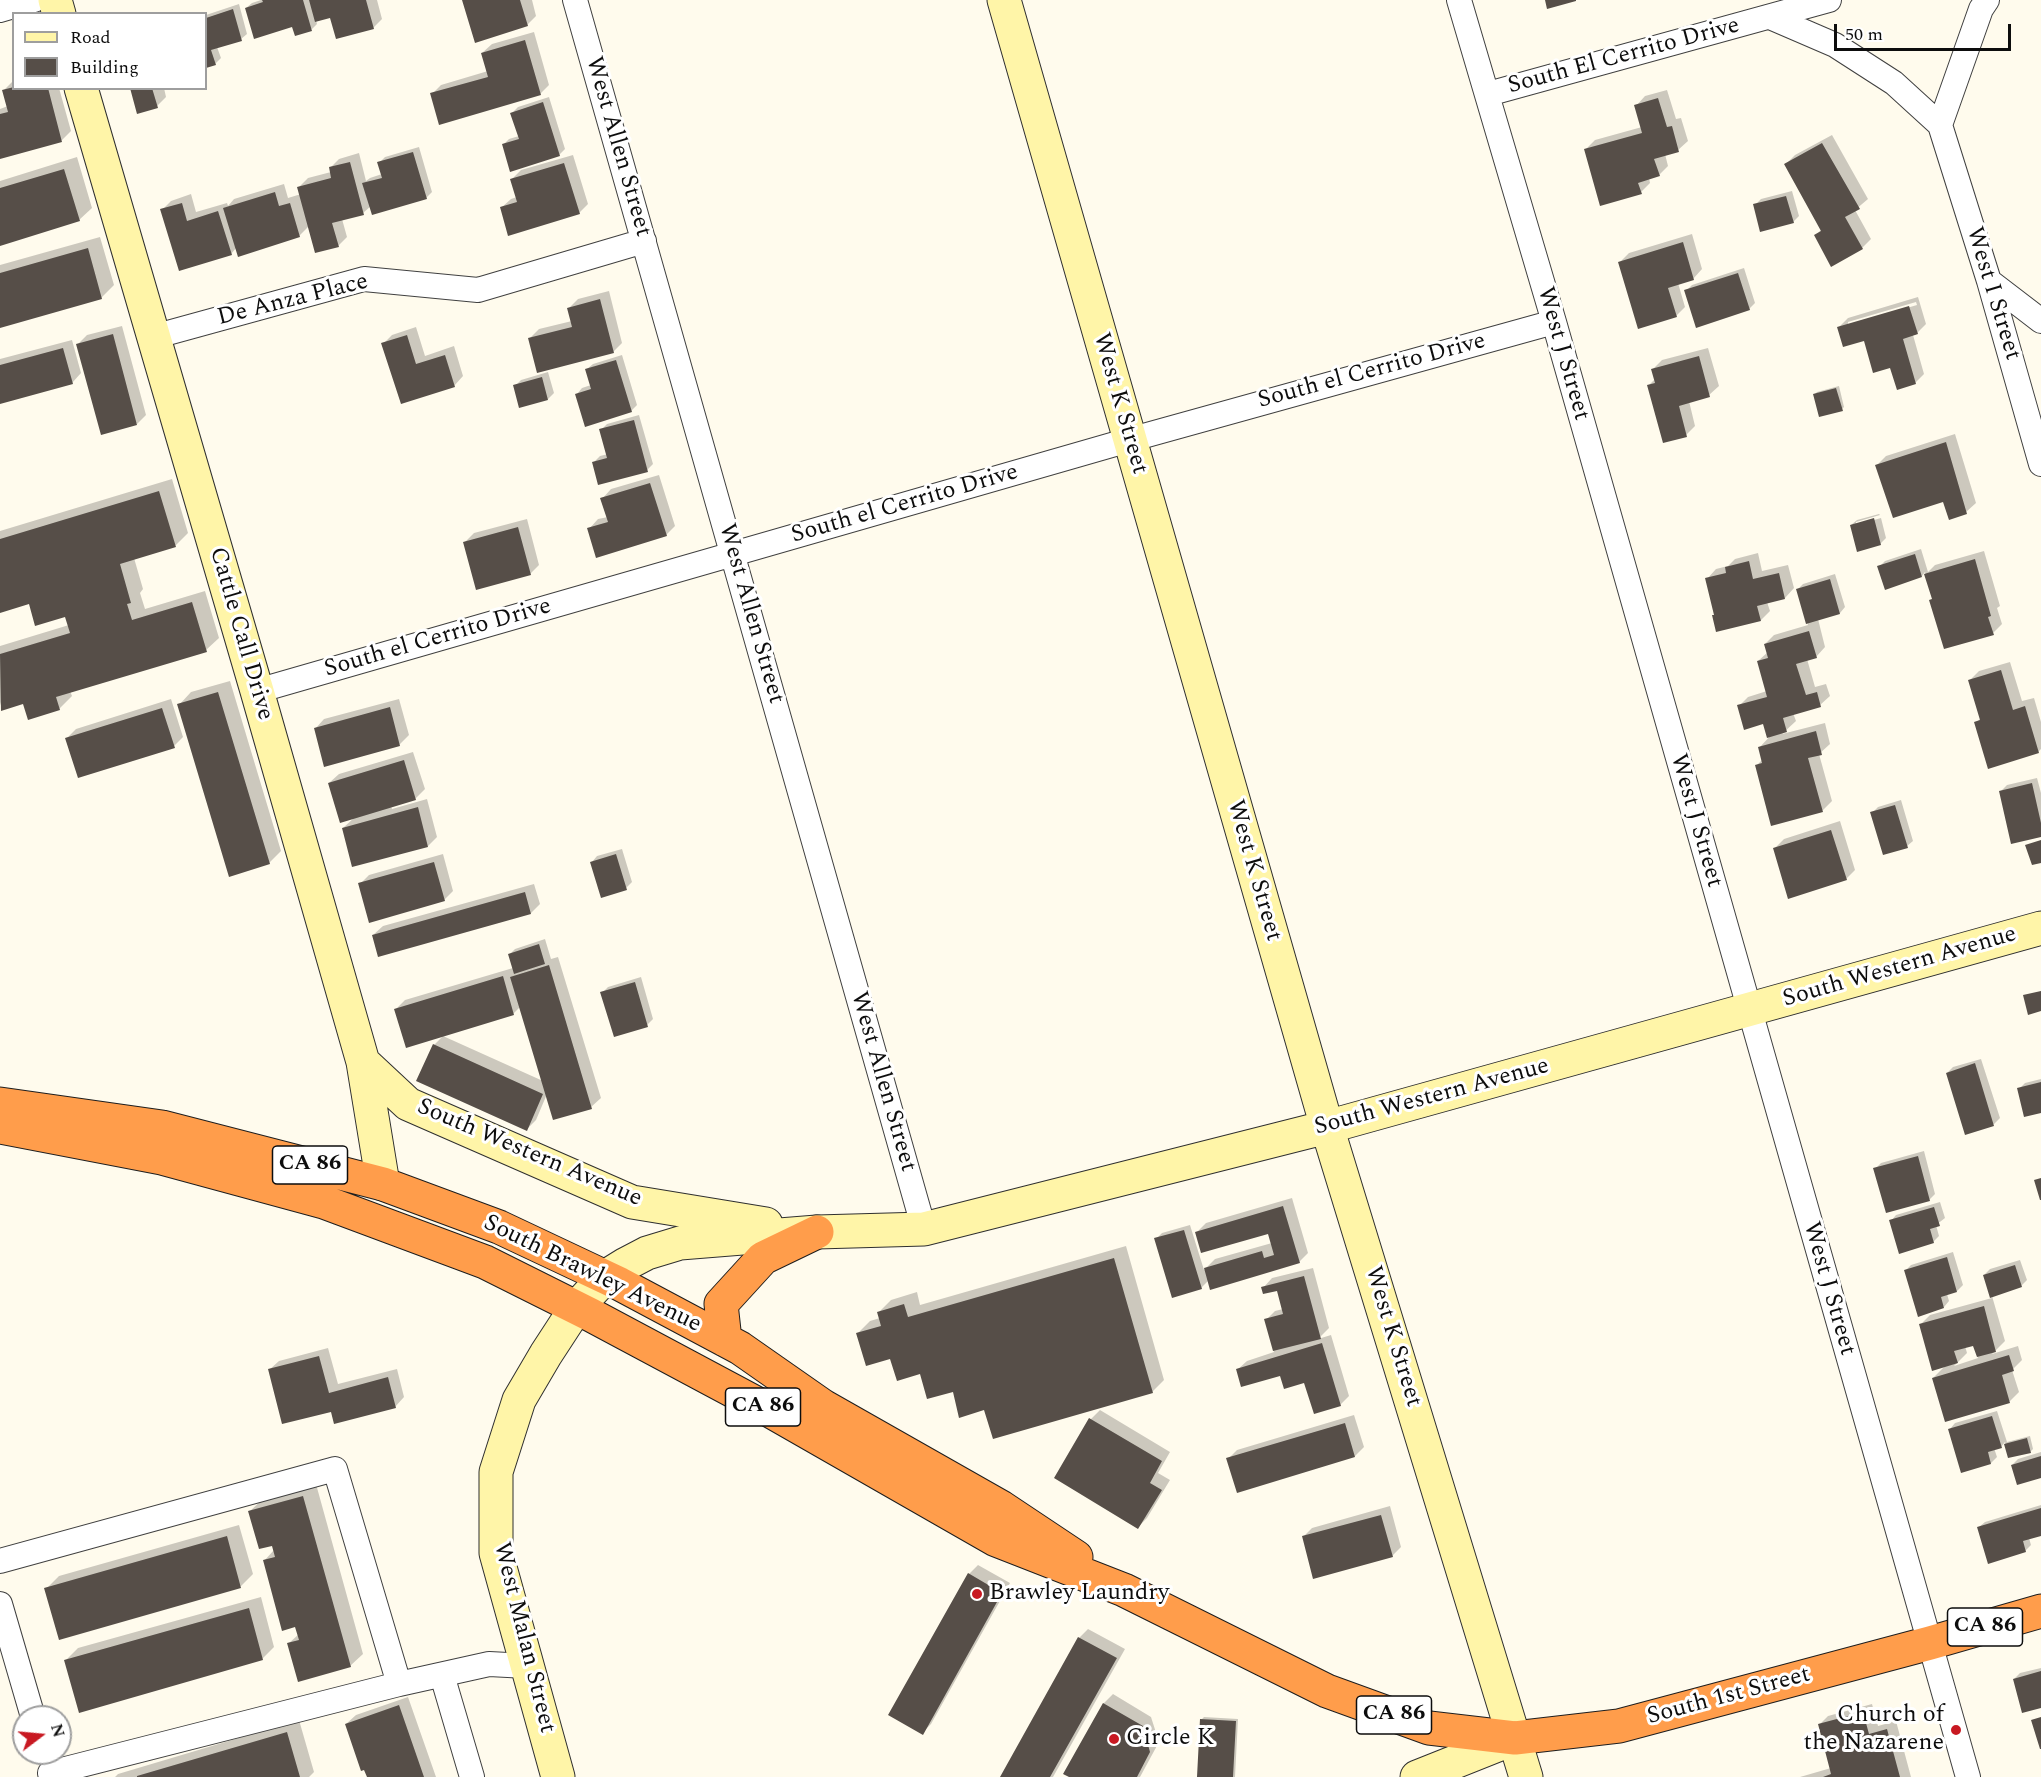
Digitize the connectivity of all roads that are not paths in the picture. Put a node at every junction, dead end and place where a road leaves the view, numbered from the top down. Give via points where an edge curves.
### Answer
1 (34, 0) edge
2 (575, 0) edge
3 (1004, 0) edge
4 (1459, 0) edge
5 (1829, 0) edge
6 (1987, 0) edge
7 (0, 10) edge
8 (1770, 17) junction
9 (82, 90) edge
10 (1488, 94) junction
11 (1940, 125) junction
12 (644, 241) junction
13 (1989, 281) junction
14 (2041, 321) edge
15 (1554, 322) junction
16 (153, 337) junction
17 (1129, 440) junction
18 (2041, 464) edge
19 (733, 554) junction
20 (257, 691) junction
21 (2041, 928) edge
22 (1749, 1010) junction
23 (363, 1062) junction
24 (0, 1104) edge
25 (0, 1127) edge
26 (1327, 1127) junction
27 (383, 1184) junction
28 (924, 1229) junction
29 (817, 1232) junction
30 (605, 1277) junction
31 (576, 1308) junction
32 (725, 1340) junction
33 (0, 1561) edge
34 (1124, 1590) junction
35 (0, 1604) edge
36 (2041, 1611) edge
37 (1930, 1643) junction
38 (527, 1666) junction
39 (442, 1675) junction
40 (399, 1684) junction
41 (29, 1705) edge
42 (1515, 1738) junction
43 (48, 1768) edge
44 (472, 1777) edge
45 (558, 1777) edge
46 (1417, 1777) edge
47 (1526, 1777) edge
48 (1968, 1777) edge

1 - 7 street
2 - 12 street, West Allen Street
3 - 17 street, West K Street
4 - 10 street, West J Street
5 - 8 street, South El Cerrito Drive
6 - 11 street
8 - 10 street, South El Cerrito Drive
8 - 11 street via 1835,45 1894,83
9 - 16 street, Cattle Call Drive
10 - 15 street, West J Street
11 - 13 street, West I Street
12 - 16 street, De Anza Place via 478,290 364,279
12 - 19 street, West Allen Street
13 - 14 street
13 - 18 street, West I Street
15 - 17 street, South el Cerrito Drive
15 - 22 street, West J Street
16 - 20 street, Cattle Call Drive
17 - 19 street, South el Cerrito Drive
17 - 26 street, West K Street
19 - 20 street, South el Cerrito Drive
19 - 28 street, West Allen Street
20 - 23 street, Cattle Call Drive
21 - 22 street, South Western Avenue
22 - 26 street, South Western Avenue
22 - 37 street, West J Street
23 - 27 street, Cattle Call Drive
23 - 29 street, South Western Avenue via 408,1104 633,1202
24 - 27 highway, South Brawley Avenue / CA 86 via 162,1127
25 - 31 highway, South Brawley Avenue / CA 86 via 162,1158 324,1202 485,1262
26 - 28 street, South Western Avenue
26 - 42 street, West K Street
27 - 30 highway, South Brawley Avenue / CA 86 via 499,1227
28 - 29 street, South Western Avenue
29 - 30 street, South Western Avenue via 680,1243 647,1253
29 - 32 highway via 763,1258 721,1304
30 - 31 street, West Malan Street
30 - 32 highway, South Brawley Avenue / CA 86
31 - 34 highway, South Brawley Avenue / CA 86 via 766,1409 996,1540
31 - 38 street, West Malan Street via 519,1400 496,1472 496,1553
32 - 34 highway, South Brawley Avenue / CA 86 via 823,1406 1001,1507
33 - 40 street via 335,1469
34 - 42 highway, South Brawley Avenue / CA 86 via 1327,1691 1430,1728
35 - 41 street
36 - 37 highway, South 1st Street / CA 86
37 - 42 highway, South 1st Street / CA 86 via 1619,1726
37 - 48 street, West J Street
38 - 39 street via 489,1664
38 - 45 street, West Malan Street
39 - 40 street
39 - 44 street
40 - 43 street
42 - 46 street, South 1st Street
42 - 47 street, West K Street

